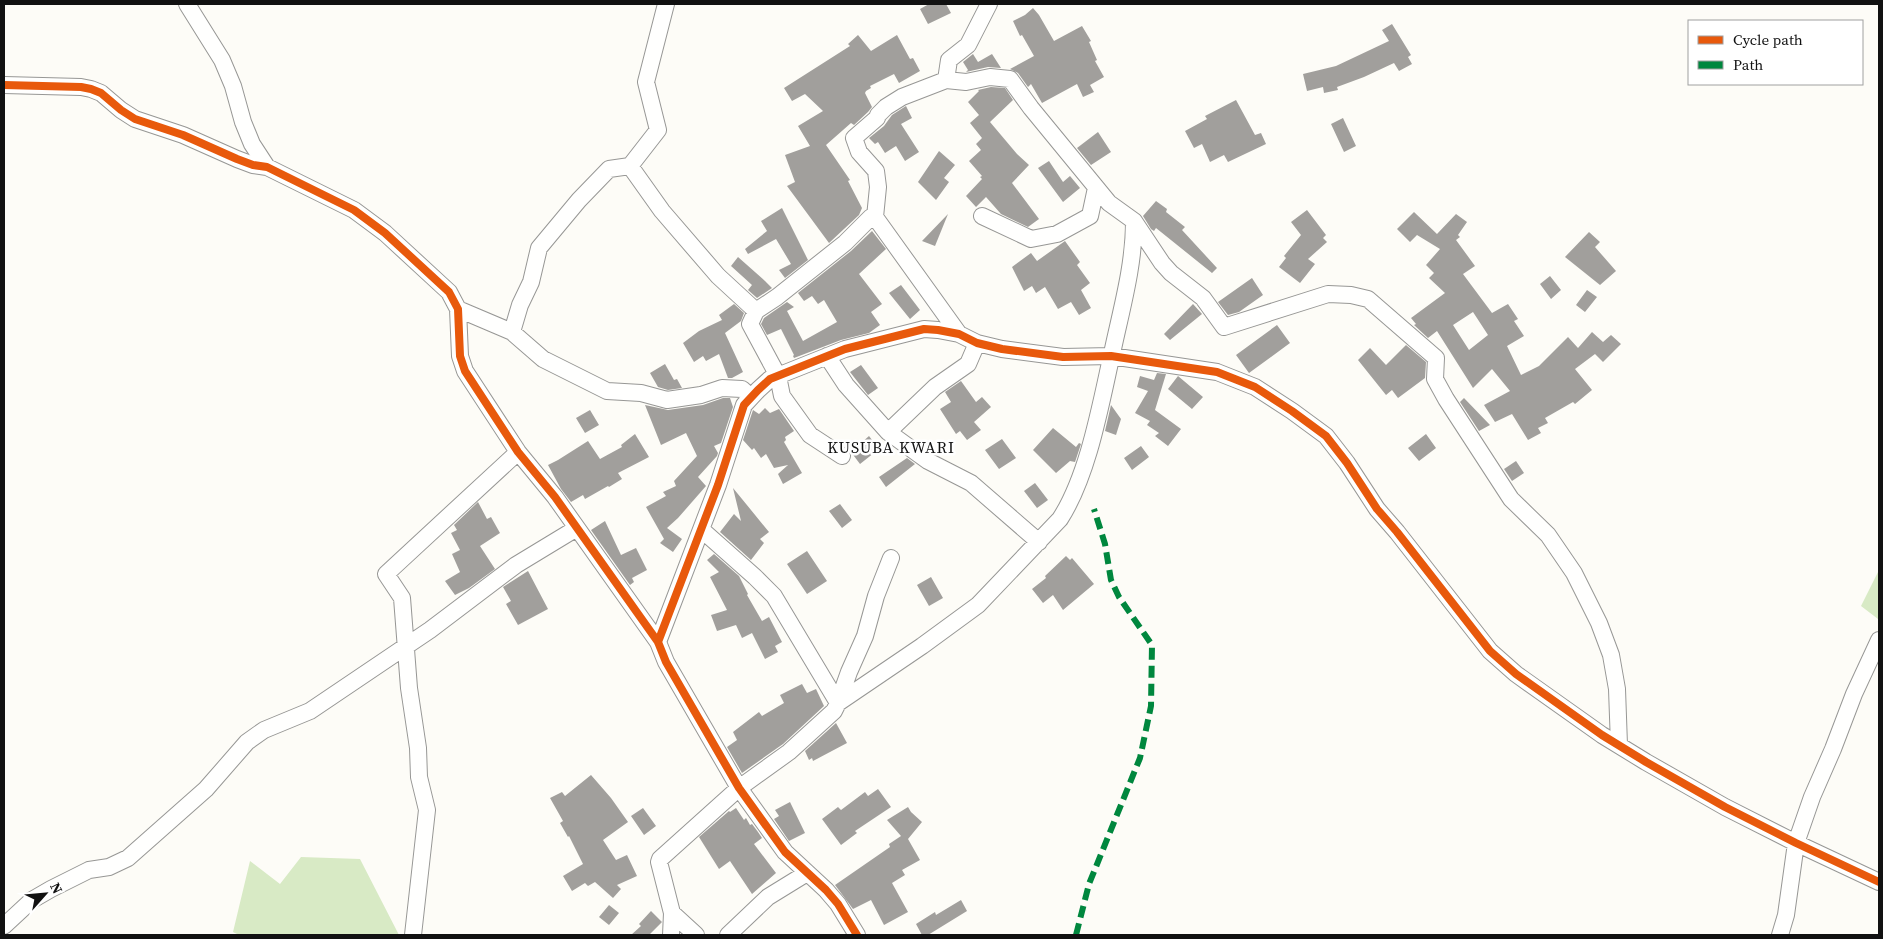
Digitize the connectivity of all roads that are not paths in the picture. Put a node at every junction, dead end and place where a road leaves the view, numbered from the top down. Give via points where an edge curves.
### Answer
1 (187, 4) edge
2 (666, 4) edge
3 (989, 4) edge
4 (946, 80) junction
5 (4, 85) edge
6 (630, 166) junction
7 (267, 167) junction
8 (1096, 188) junction
9 (982, 216) dead end
10 (875, 217) junction
11 (1134, 221) junction
12 (458, 309) junction
13 (756, 311) junction
14 (512, 332) junction
15 (959, 334) junction
16 (977, 343) junction
17 (827, 356) junction
18 (1111, 356) junction
19 (778, 376) junction
20 (751, 397) junction
21 (888, 432) junction
22 (518, 452) junction
23 (842, 456) dead end
24 (577, 528) junction
25 (702, 530) junction
26 (1039, 542) junction
27 (891, 558) dead end
28 (1879, 640) edge
29 (658, 642) junction
30 (406, 646) junction
31 (838, 703) junction
32 (1619, 745) junction
33 (739, 788) junction
34 (1796, 843) junction
35 (807, 873) junction
36 (1879, 882) edge
37 (672, 913) junction
38 (4, 926) edge
39 (413, 935) edge
40 (670, 935) edge
41 (696, 935) edge
42 (728, 935) edge
43 (857, 935) edge
44 (1780, 935) edge

1 - 7 street via 222,60 252,144
2 - 6 street via 646,82 658,130
3 - 4 street via 968,45 949,60
4 - 8 street via 1010,79
4 - 10 street via 902,97 854,138 859,152 876,172
5 - 7 street via 92,89 135,119 183,135 237,159
6 - 13 street via 662,211 712,268
6 - 14 street via 608,169 539,248 531,282
7 - 12 street via 354,210 433,276 449,292
8 - 9 street via 1090,216 1057,234 1031,239
8 - 11 street via 1109,203
10 - 13 street via 871,216 845,243
10 - 15 street
11 - 18 street via 1133,258
11 - 32 street via 1170,273 1203,298 1224,327 1328,294 1351,295 1368,299 1436,358 1434,379 1446,399 1511,499 1548,535 1574,574 1599,623 1611,655 1617,689
12 - 14 street
12 - 22 street via 460,356 464,371
13 - 19 street via 750,324
14 - 20 street via 543,358 608,391 641,393 667,400 722,388 742,389
15 - 16 street
15 - 17 street via 924,330
16 - 18 street via 1063,356
16 - 21 street via 968,364 934,387
17 - 19 street
17 - 21 street via 846,385
18 - 26 street via 1075,492 1060,520
18 - 32 street via 1217,372 1255,388 1326,436 1377,509 1490,651 1516,674
19 - 20 street via 770,379
19 - 23 street via 782,396 810,435
20 - 25 street via 744,405
21 - 26 street via 928,461 971,484
22 - 24 street
22 - 30 street via 386,574 402,598
24 - 29 street
24 - 30 street via 516,565
25 - 29 street
25 - 31 street via 774,596
26 - 31 street via 978,606
27 - 31 street
28 - 34 street via 1854,694
29 - 33 street via 666,662
30 - 38 street via 310,711 264,730 247,742 206,789 128,858 109,867 89,870 38,896
30 - 39 street via 419,777 427,810
31 - 33 street via 834,711 789,752
32 - 34 street
33 - 35 street via 785,852
33 - 37 street via 658,862
34 - 36 street
34 - 44 street
35 - 42 street via 768,897
35 - 43 street via 838,904
37 - 40 street
37 - 41 street

